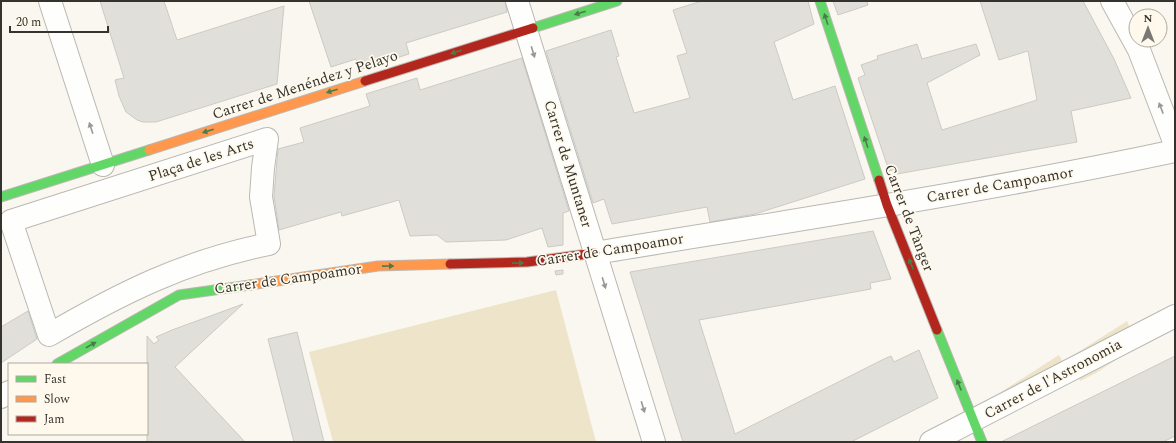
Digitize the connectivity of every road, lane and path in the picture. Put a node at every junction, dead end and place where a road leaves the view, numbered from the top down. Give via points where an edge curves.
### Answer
1 (50, 1) edge
2 (517, 1) edge
3 (617, 1) edge
4 (820, 1) edge
5 (1112, 1) edge
6 (526, 29) junction
7 (1175, 144) edge
8 (1175, 151) edge
9 (103, 165) junction
10 (1, 197) edge
11 (887, 205) junction
12 (595, 253) junction
13 (1175, 316) edge
14 (48, 335) joint
15 (59, 363) edge
16 (973, 421) junction
17 (654, 442) edge
18 (931, 442) edge
19 (982, 442) edge

9 -> 1 street
2 - 6 street, Carrer de Muntaner
3 -> 6 street, Carrer de Menéndez y Pelayo
11 -> 4 street, Carrer de Tànger
7 -> 5 street via 1139,50
6 -> 9 street, Carrer de Menéndez y Pelayo
6 -> 12 street, Carrer de Muntaner
8 - 11 street, Carrer de Campoamor via 1073,173
9 - 10 street, Carrer de Menéndez y Pelayo
11 - 12 street, Carrer de Campoamor
16 -> 11 street, Carrer de Tànger
15 -> 12 street, Carrer de Campoamor via 179,295 378,266 527,262
12 -> 17 street, Carrer de Muntaner
13 - 16 street, Carrer de l'Astronomia
14 - 14 street, Plaça de les Arts via 11,221 267,139 261,197 269,244 242,249 152,280
16 - 18 street, Carrer de l'Astronomia
16 - 19 street, Carrer de Tànger

